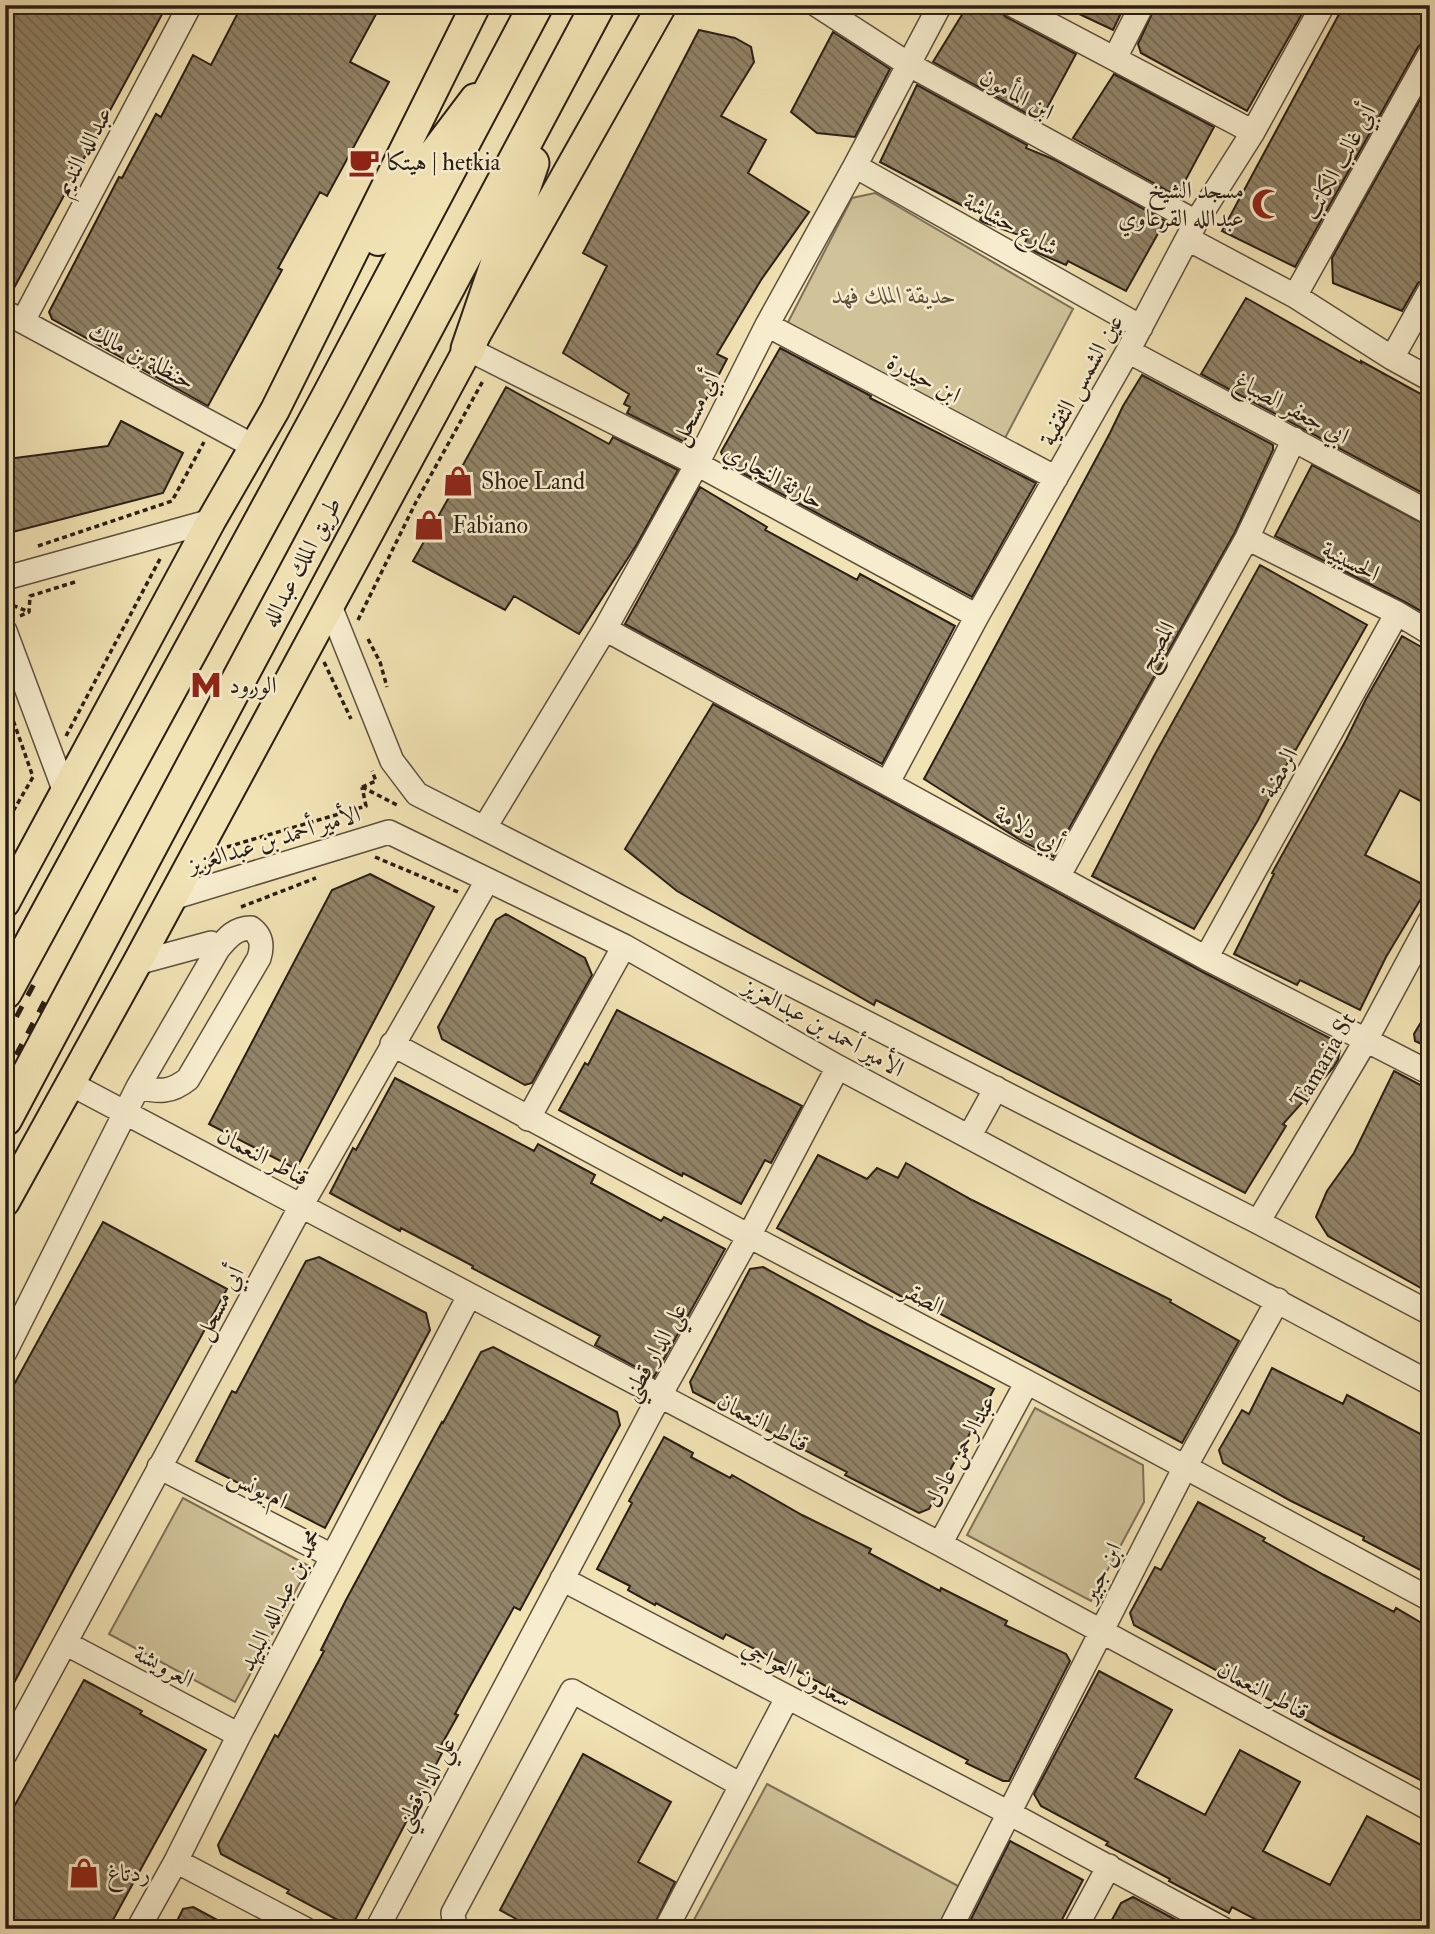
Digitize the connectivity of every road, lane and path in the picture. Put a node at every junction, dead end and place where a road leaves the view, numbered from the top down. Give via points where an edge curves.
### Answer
1 (190, 5) edge
2 (476, 5) edge
3 (536, 5) edge
4 (598, 5) edge
5 (662, 5) edge
6 (817, 5) edge
7 (940, 5) edge
8 (1013, 5) edge
9 (1142, 5) edge
10 (1323, 5) edge
11 (513, 48) junction
12 (1430, 54) edge
13 (1115, 58) junction
14 (908, 64) junction
15 (1253, 132) junction
16 (855, 166) junction
17 (1192, 230) junction
18 (1430, 290) edge
19 (1295, 296) junction
20 (14, 317) edge
21 (766, 325) junction
22 (1141, 327) junction
23 (1128, 351) junction
24 (481, 356) junction
25 (1392, 358) junction
26 (1430, 379) edge
27 (275, 410) junction
28 (214, 425) junction
29 (1294, 439) junction
30 (253, 446) junction
31 (697, 464) junction
32 (1056, 478) junction
33 (1430, 513) edge
34 (211, 521) junction
35 (1247, 538) junction
36 (32, 550) dead end
37 (148, 561) dead end
38 (5, 572) edge
39 (82, 580) dead end
40 (5, 603) edge
41 (330, 606) junction
42 (29, 612) junction
43 (1397, 614) junction
44 (977, 616) junction
45 (9, 625) edge
46 (362, 628) dead end
47 (605, 629) junction
48 (1430, 633) edge
49 (366, 636) dead end
50 (323, 661) dead end
51 (387, 689) dead end
52 (5, 697) edge
53 (352, 722) dead end
54 (62, 744) dead end
55 (372, 769) dead end
56 (888, 782) junction
57 (362, 787) junction
58 (65, 792) junction
59 (397, 805) dead end
60 (5, 825) edge
61 (485, 827) junction
62 (218, 849) dead end
63 (373, 856) dead end
64 (324, 875) dead end
65 (1059, 875) junction
66 (482, 890) junction
67 (172, 898) junction
68 (5, 903) edge
69 (239, 908) dead end
70 (1430, 921) edge
71 (624, 946) junction
72 (218, 949) junction
73 (1206, 958) junction
74 (138, 963) junction
75 (5, 992) edge
76 (1366, 1040) junction
77 (392, 1044) junction
78 (838, 1067) junction
79 (1430, 1073) edge
80 (71, 1084) junction
81 (138, 1087) junction
82 (996, 1088) junction
83 (126, 1113) junction
84 (5, 1119) edge
85 (528, 1119) junction
86 (43, 1132) junction
87 (969, 1137) junction
88 (5, 1184) edge
89 (5, 1202) edge
90 (301, 1206) junction
91 (1258, 1222) junction
92 (748, 1236) junction
93 (469, 1296) junction
94 (1278, 1300) junction
95 (1430, 1313) edge
96 (5, 1352) edge
97 (1027, 1382) junction
98 (1430, 1383) edge
99 (659, 1397) junction
100 (159, 1467) junction
101 (1184, 1469) junction
102 (940, 1544) junction
103 (332, 1556) junction
104 (562, 1579) junction
105 (1430, 1600) edge
106 (1099, 1633) junction
107 (65, 1643) junction
108 (518, 1664) joint
109 (788, 1698) junction
110 (239, 1735) junction
111 (5, 1754) edge
112 (741, 1785) junction
113 (1430, 1809) edge
114 (1009, 1812) junction
115 (176, 1861) junction
116 (1109, 1866) junction
117 (138, 1929) edge
118 (305, 1929) edge
119 (377, 1929) edge
120 (455, 1929) edge
121 (666, 1929) edge
122 (950, 1929) edge
123 (1075, 1929) edge
124 (1223, 1929) edge

1 - 20 street, عبدالله النديم
2 - 27 main road
3 - 11 highway
4 - 24 highway via 531,165
4 - 84 highway, طريق الملك عبدالله
5 - 24 main road
6 - 14 street, ابن المأمون
7 - 14 street, أبي مسحل
8 - 13 street
9 - 13 street
10 - 15 street, عين الشمس الثقفية
11 - 27 main road via 419,172
11 - 75 highway
12 - 19 street, أبي غالب الكاتب
13 - 15 street
14 - 16 street, أبي مسحل
14 - 17 street, ابن المأمون
15 - 17 street, عين الشمس الثقفية
16 - 21 street, أبي مسحل
16 - 22 street, شارع حشاشة
17 - 19 street, ابن المأمون
17 - 22 street, عين الشمس الثقفية
18 - 25 street
19 - 25 street, ابن المأمون
20 - 28 street, حنظلة بن مالك
21 - 31 street, أبي مسحل
21 - 32 street, ابن حيدرة
22 - 23 street, عين الشمس الثقفية
23 - 29 street, ابي جعفر الصباغ
23 - 32 street, عين الشمس الثقفية
24 - 31 street, حارثة النجاري
24 - 41 main road
24 - 46 path via 358,620
25 - 26 street, ابن المأمون
27 - 30 main road
28 - 30 street, حنظلة بن مالك
28 - 36 path via 172,501
29 - 33 street, ابي جعفر الصباغ
29 - 35 street, المصبح
30 - 34 main road
31 - 44 street, حارثة النجاري
31 - 47 street, أبي مسحل
32 - 44 street, عين الشمس الثقفية
34 - 38 street via 13,576
34 - 58 main road
35 - 43 street, الحسينية
35 - 65 street, المصبح
37 - 54 path via 161,556
39 - 42 path via 30,596
40 - 42 path
41 - 61 street, الأمير أحمد بن عبدالعزيز via 393,761 417,794
41 - 67 main road
42 - 45 path
43 - 48 street, الحسينية
43 - 73 street, الرمضة
44 - 56 street, عين الشمس الثقفية
45 - 58 street
47 - 56 street, أبي دلامة
47 - 61 street, أبي مسحل
49 - 51 path
50 - 53 path
52 - 60 path via 33,777
55 - 57 path via 376,781
56 - 65 street, أبي دلامة
57 - 59 path
57 - 62 path via 366,806
58 - 68 main road
61 - 82 street, الأمير أحمد بن عبدالعزيز
63 - 66 path
64 - 69 path
65 - 73 street, أبي دلامة
66 - 67 street, الأمير أحمد بن عبدالعزيز via 389,832
66 - 71 street, الأمير أحمد بن عبدالعزيز
66 - 77 street, أبي مسحل
67 - 74 main road
70 - 76 street, Tamaria St
71 - 78 street, الأمير أحمد بن عبدالعزيز
71 - 85 street
72 - 74 street via 211,943
72 - 81 street
72 - 81 street via 232,934 246,928 256,932 262,945 259,958 187,1079 167,1091
73 - 76 street, أبي دلامة
74 - 80 main road
76 - 79 street, أبي دلامة
76 - 91 street, Tamaria St
77 - 85 street, الصقر
77 - 90 street, أبي مسحل
78 - 87 street, الأمير أحمد بن عبدالعزيز
78 - 92 street, علي الدار قطني
80 - 83 street, قناطر النعمان
80 - 86 main road
81 - 83 street
82 - 87 street
82 - 91 street, الأمير أحمد بن عبدالعزيز
83 - 90 street, قناطر النعمان
83 - 96 street
85 - 92 street, الصقر
86 - 88 main road
86 - 89 main road
87 - 94 street, الأمير أحمد بن عبدالعزيز
90 - 93 street, قناطر النعمان
90 - 100 street, أبي مسحل
91 - 95 street, الأمير أحمد بن عبدالعزيز
92 - 97 street, الصقر
92 - 99 street, علي الدار قطني
93 - 99 street, قناطر النعمان
93 - 103 street, محمد بن عبدالله البليهد
94 - 98 street, الأمير أحمد بن عبدالعزيز
94 - 101 street, ابن جبير
97 - 101 street, الصقر
97 - 102 street, عبدالرحمن عادل
99 - 102 street, قناطر النعمان
99 - 104 street, علي الدار قطني
100 - 103 street, ام يونس
100 - 107 street, أبي مسحل
101 - 105 street, الصقر
101 - 106 street, ابن جبير
102 - 106 street, قناطر النعمان
103 - 110 street, محمد بن عبدالله البليهد
104 - 108 street, علي الدار قطني
104 - 109 street, سعدون العواجي
106 - 113 street, قناطر النعمان
106 - 114 street, ابن جبير
107 - 110 street, العرويشة
107 - 111 street, أبي مسحل
108 - 119 street, علي الدارقطني
109 - 112 street
109 - 114 street, سعدون العواجي
110 - 115 street, محمد بن عبدالله البليهد
112 - 120 street via 572,1691 453,1913
112 - 121 street
114 - 116 street, سعدون العواجي
114 - 122 street, ابن جبير
115 - 117 street, محمد بن عبدالله البليهد
115 - 118 street
116 - 123 street
116 - 124 street, سعدون العواجي

